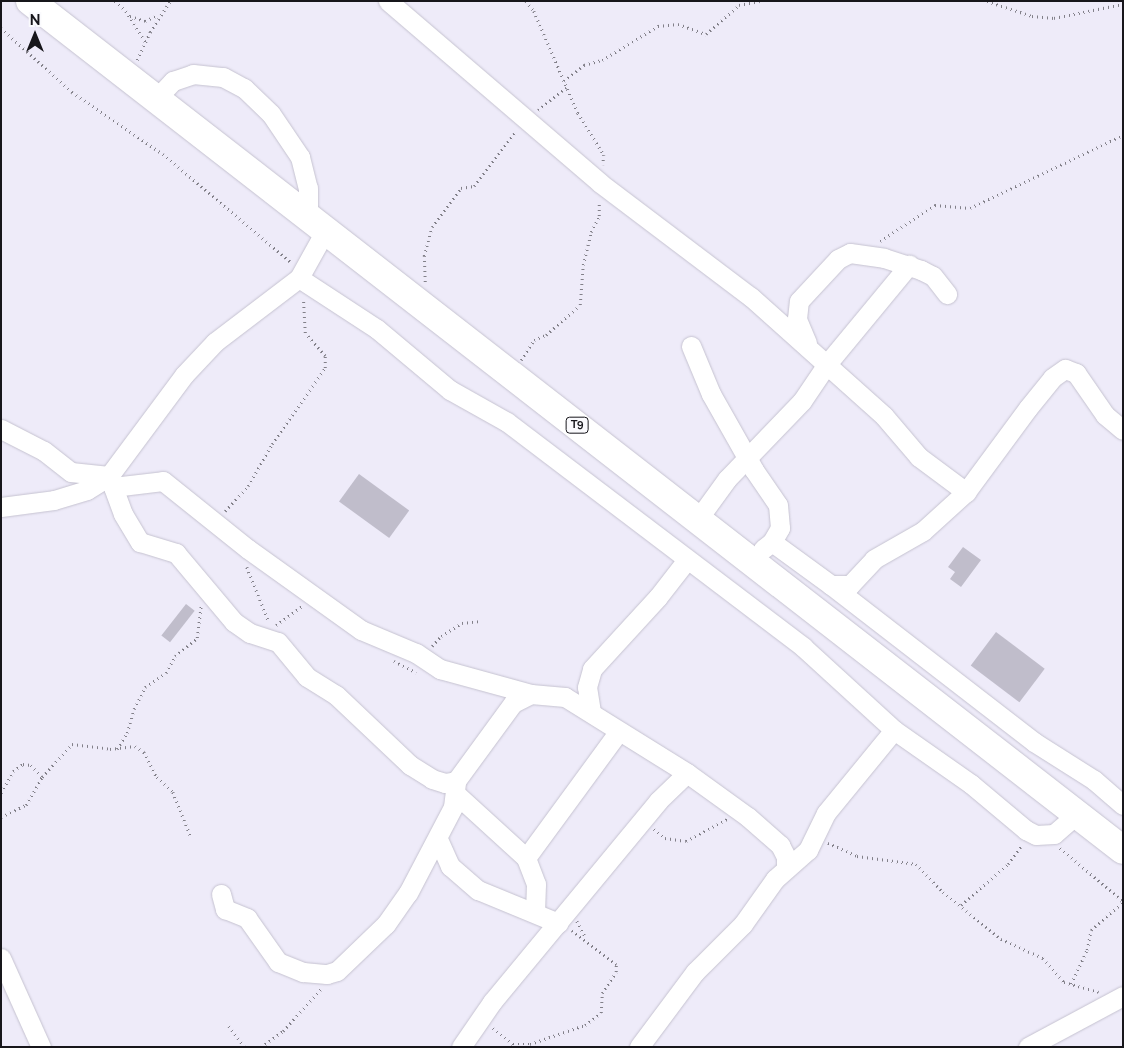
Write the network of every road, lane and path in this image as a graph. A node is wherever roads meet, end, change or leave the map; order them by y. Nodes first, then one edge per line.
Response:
1 (30, 1) edge
2 (114, 1) edge
3 (170, 1) edge
4 (388, 1) edge
5 (526, 1) edge
6 (760, 1) edge
7 (987, 1) edge
8 (1123, 4) edge
9 (160, 14) junction
10 (129, 16) junction
11 (1, 28) edge
12 (145, 42) junction
13 (128, 76) junction
14 (564, 81) junction
15 (566, 87) junction
16 (156, 99) junction
17 (525, 121) junction
18 (1123, 135) edge
19 (600, 183) junction
20 (317, 224) junction
21 (876, 243) dead end
22 (909, 265) junction
23 (302, 280) junction
24 (947, 294) dead end
25 (434, 315) junction
26 (690, 346) dead end
27 (808, 346) junction
28 (823, 371) junction
29 (507, 372) junction
30 (1119, 426) edge
31 (1, 429) edge
32 (748, 458) junction
33 (111, 482) junction
34 (966, 492) junction
35 (1, 507) edge
36 (698, 518) junction
37 (216, 525) junction
38 (772, 542) junction
39 (248, 549) junction
40 (750, 558) junction
41 (686, 561) junction
42 (201, 583) junction
43 (831, 585) junction
44 (317, 598) junction
45 (480, 621) dead end
46 (416, 654) junction
47 (592, 669) junction
48 (531, 694) junction
49 (566, 697) junction
50 (591, 712) junction
51 (894, 730) junction
52 (619, 732) junction
53 (117, 749) junction
54 (687, 773) junction
55 (42, 777) junction
56 (456, 788) junction
57 (1, 793) edge
58 (1123, 805) edge
59 (1077, 814) junction
60 (1, 817) edge
61 (748, 817) junction
62 (644, 818) junction
63 (1026, 830) junction
64 (816, 836) junction
65 (1045, 836) junction
66 (191, 837) dead end
67 (438, 839) junction
68 (1123, 850) edge
69 (526, 858) junction
70 (786, 868) junction
71 (221, 894) dead end
72 (1123, 901) edge
73 (961, 904) junction
74 (536, 912) junction
75 (564, 916) junction
76 (586, 940) junction
77 (1, 958) edge
78 (327, 974) junction
79 (1071, 984) junction
80 (1103, 992) dead end
81 (1123, 996) edge
82 (480, 1018) junction
83 (229, 1026) dead end
84 (41, 1047) edge
85 (245, 1047) edge
86 (261, 1047) edge
87 (461, 1047) edge
88 (639, 1047) edge
89 (1028, 1047) edge

1 - 13 highway, T9
2 - 10 path
3 - 9 path
4 - 17 street
5 - 14 path
6 - 14 path
7 - 8 path
9 - 10 path
9 - 12 path
10 - 12 path
11 - 23 path
12 - 13 path
13 - 16 highway, T9
14 - 15 path
15 - 17 path
15 - 19 path
16 - 20 highway, T9
16 - 20 street
17 - 19 street
17 - 25 path
18 - 21 path
19 - 27 street
19 - 29 path
20 - 23 street
20 - 25 highway, T9
22 - 24 street
22 - 27 street
22 - 28 street
23 - 33 street
23 - 37 path
23 - 41 street
25 - 29 highway, T9
26 - 32 street
27 - 28 street
28 - 32 street
28 - 34 street
29 - 36 highway, T9
30 - 34 street
31 - 33 street
32 - 36 street
32 - 38 street
33 - 35 street
33 - 37 street
33 - 42 street
34 - 43 street
36 - 40 highway, T9
37 - 39 street
38 - 40 street
38 - 43 street
39 - 44 street
39 - 44 path
40 - 59 highway, T9
41 - 47 street
41 - 51 street
42 - 53 path
42 - 56 street
43 - 58 street
44 - 46 street
45 - 46 path
46 - 48 street
47 - 49 street
47 - 50 street
48 - 49 street
48 - 56 street
49 - 50 street
50 - 52 street
51 - 63 street
51 - 64 street
52 - 54 street
52 - 69 street
53 - 55 path
53 - 66 path
54 - 61 street
54 - 62 street
55 - 57 path
55 - 60 path
56 - 67 street
56 - 69 street
59 - 65 street
59 - 68 highway, T9
61 - 62 path
61 - 70 street
62 - 75 street
63 - 65 street
63 - 73 path
64 - 70 street
64 - 73 path
65 - 72 path
67 - 74 street
67 - 78 street
69 - 74 street
70 - 88 street
71 - 78 street
72 - 79 path
73 - 79 path
74 - 75 street
75 - 76 path
75 - 76 path
75 - 82 street
76 - 82 path
77 - 84 street
78 - 86 path
79 - 80 path
81 - 89 street
82 - 87 street
83 - 85 path

